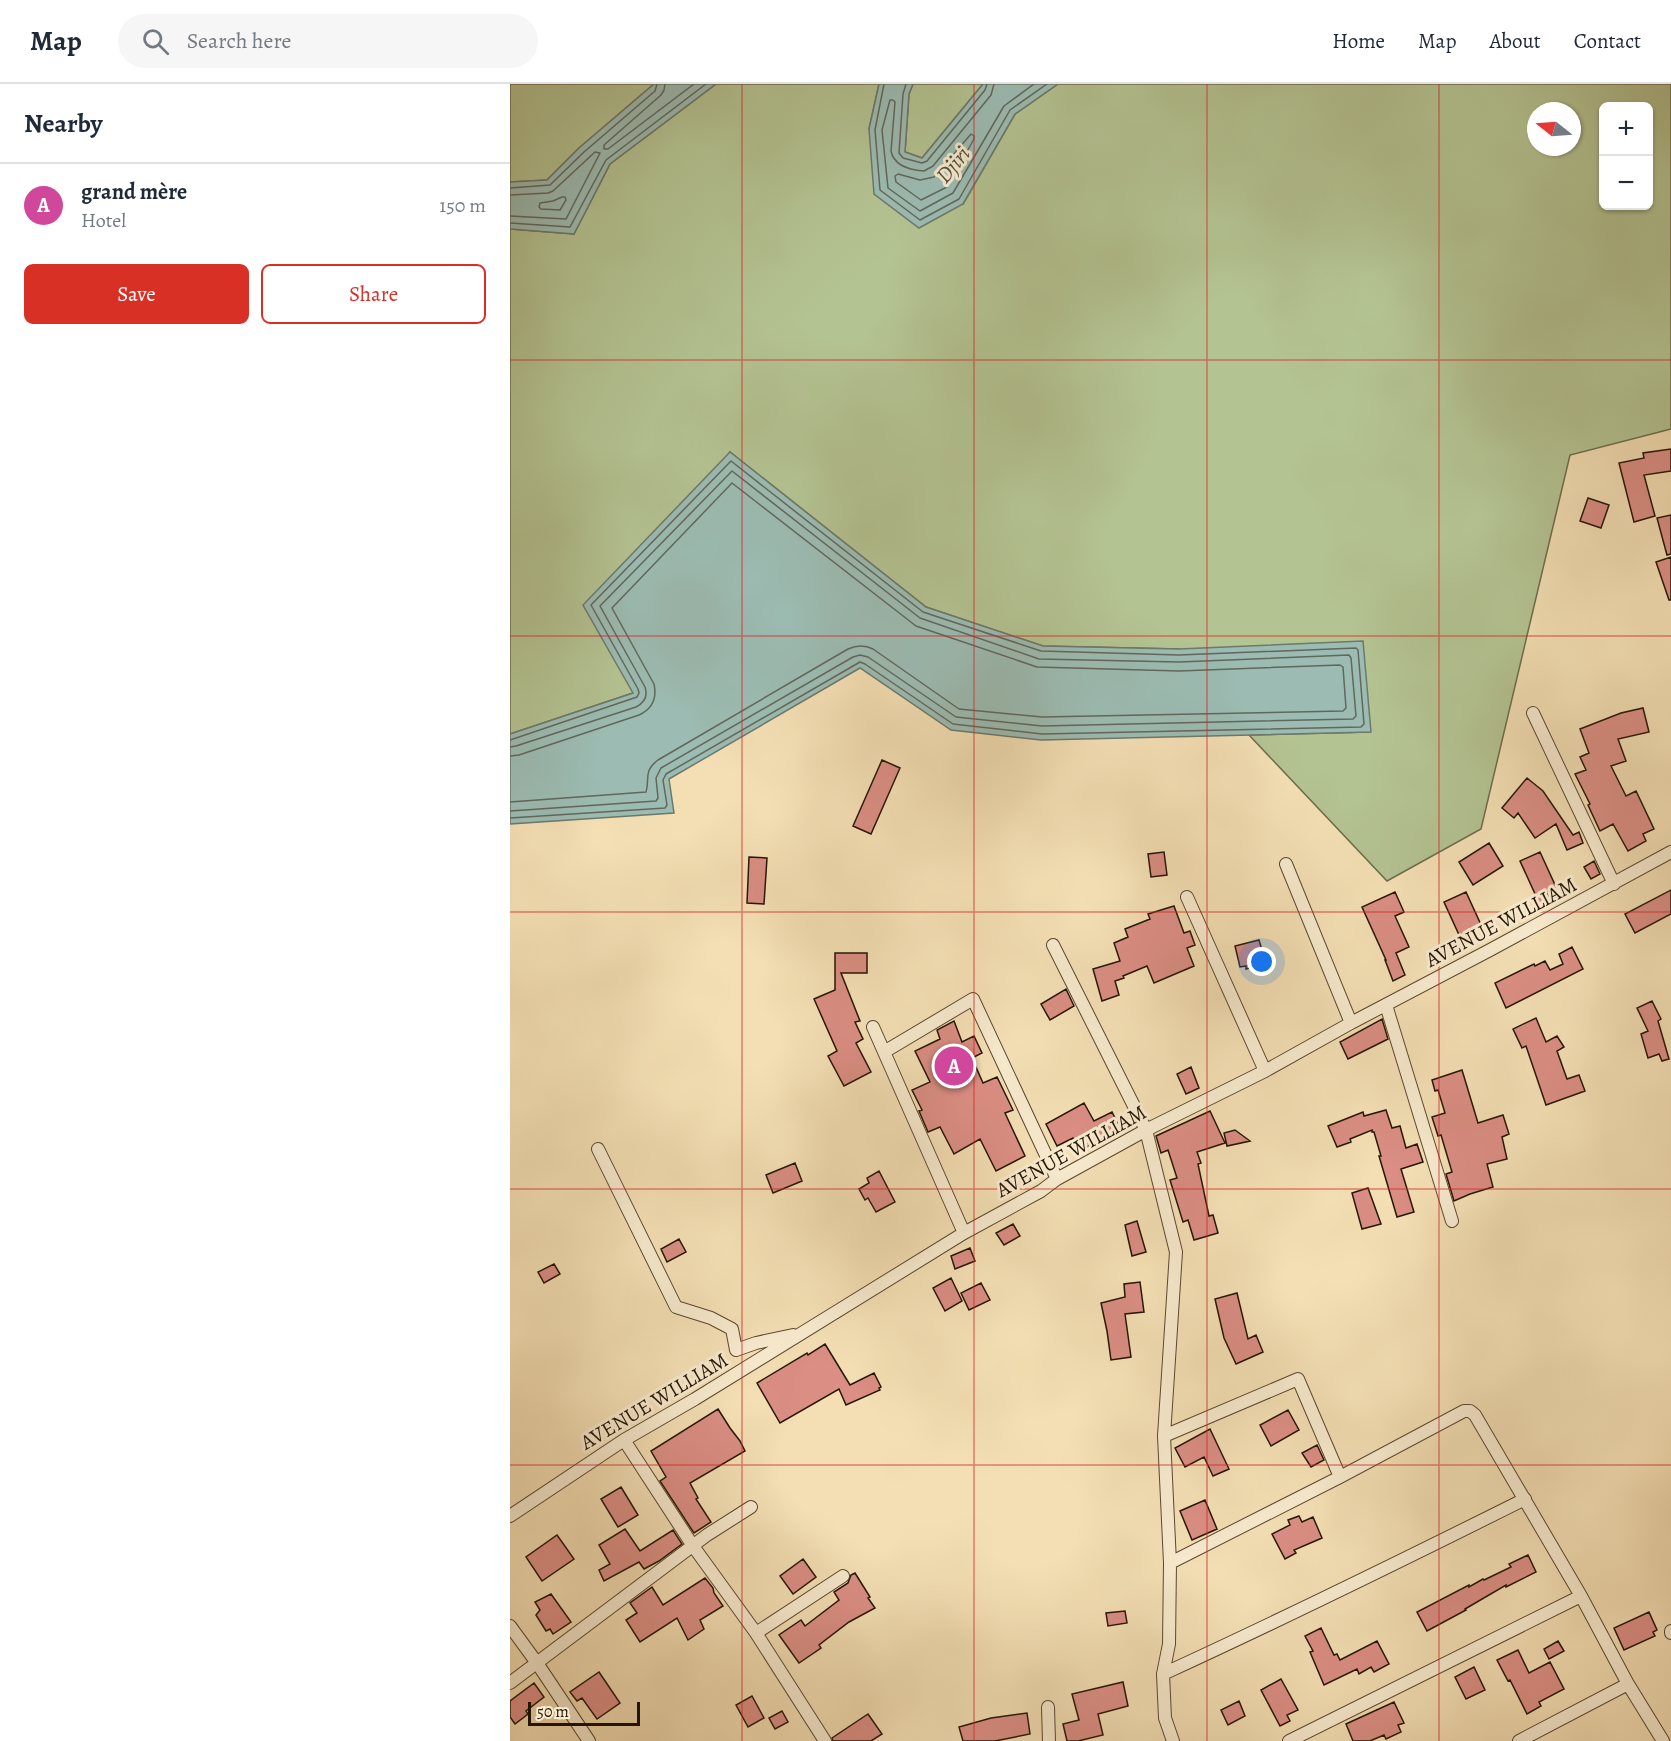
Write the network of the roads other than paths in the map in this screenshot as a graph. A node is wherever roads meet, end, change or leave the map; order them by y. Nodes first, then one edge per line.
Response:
1 (1533, 713) dead end
2 (1671, 852) edge
3 (1286, 864) dead end
4 (1614, 884) junction
5 (1187, 897) dead end
6 (1053, 945) dead end
7 (1386, 1005) junction
8 (1351, 1023) junction
9 (873, 1026) dead end
10 (884, 1052) junction
11 (1265, 1071) junction
12 (1146, 1130) junction
13 (598, 1149) dead end
14 (1057, 1179) junction
15 (1452, 1221) dead end
16 (964, 1233) junction
17 (805, 1332) junction
18 (1164, 1436) junction
19 (624, 1440) junction
20 (1340, 1477) junction
21 (1525, 1499) junction
22 (751, 1507) dead end
23 (510, 1516) edge
24 (693, 1546) junction
25 (1170, 1563) junction
26 (843, 1576) dead end
27 (1581, 1596) junction
28 (510, 1626) edge
29 (756, 1633) junction
30 (537, 1663) junction
31 (1163, 1674) junction
32 (510, 1683) edge
33 (1628, 1684) junction
34 (1048, 1707) dead end
35 (590, 1741) edge
36 (825, 1741) edge
37 (1049, 1741) edge
38 (1173, 1741) edge
39 (1289, 1741) edge
40 (1519, 1741) edge
41 (1663, 1741) edge

1 - 4 street
2 - 4 street, AVENUE WILLIAM
3 - 8 street
4 - 7 street, AVENUE WILLIAM
5 - 11 street
6 - 12 street
7 - 8 street, AVENUE WILLIAM
7 - 15 street
8 - 11 street, AVENUE WILLIAM
9 - 10 street
10 - 14 street
10 - 16 street
11 - 12 street, AVENUE WILLIAM
12 - 14 street, AVENUE WILLIAM
12 - 18 street
13 - 17 street
14 - 16 street, AVENUE WILLIAM
16 - 17 street, AVENUE WILLIAM
17 - 19 street, AVENUE WILLIAM
18 - 20 street
18 - 25 street
19 - 23 street, AVENUE WILLIAM
19 - 24 street
20 - 21 street
20 - 25 street
21 - 27 street
21 - 31 street
22 - 24 street
24 - 29 street
24 - 30 street
25 - 31 street
26 - 29 street
27 - 33 street
27 - 39 street
28 - 30 street
29 - 36 street
30 - 32 street
30 - 35 street
31 - 38 street
33 - 40 street
33 - 41 street
34 - 37 street

